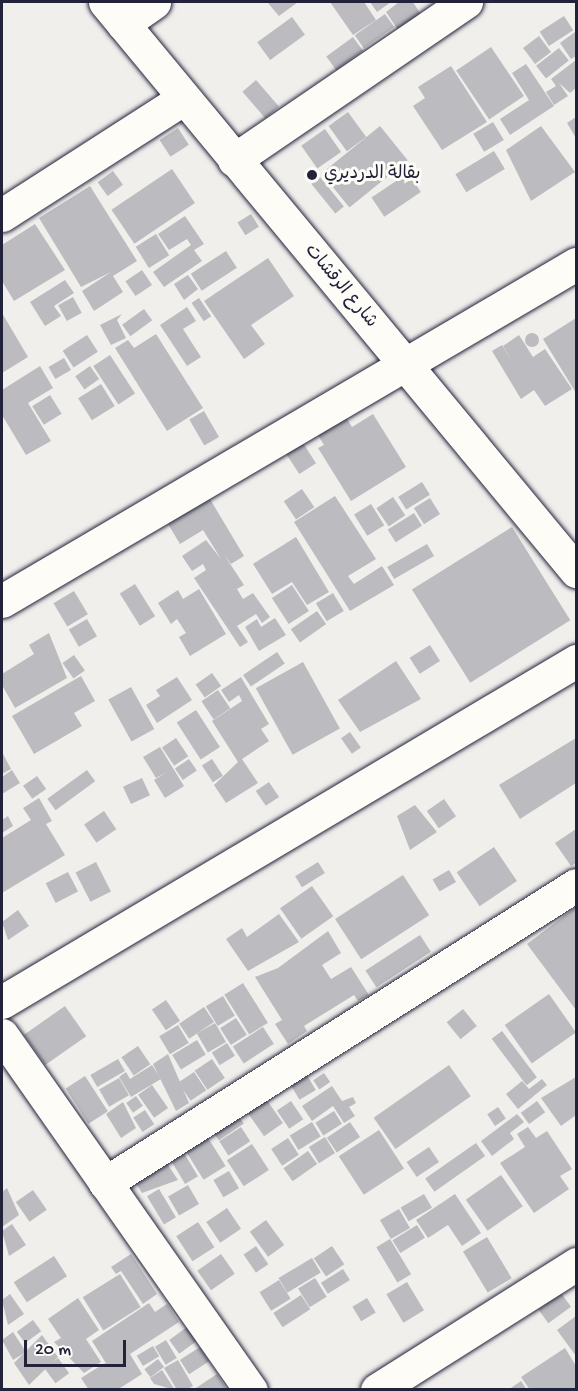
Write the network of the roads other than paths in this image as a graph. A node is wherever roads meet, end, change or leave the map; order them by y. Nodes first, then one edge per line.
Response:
1 (154, 2) edge
2 (466, 2) edge
3 (114, 13) edge
4 (183, 99) junction
5 (234, 160) junction
6 (2, 215) edge
7 (576, 264) edge
8 (403, 363) junction
9 (576, 571) edge
10 (2, 601) edge
11 (576, 661) edge
12 (576, 885) edge
13 (2, 1002) edge
14 (2, 1035) edge
15 (105, 1183) junction
16 (576, 1264) edge
17 (251, 1389) edge
18 (377, 1389) edge

1 - 3 street
2 - 5 street
3 - 4 street, شارع الرقشات
4 - 5 street, شارع الرقشات
4 - 6 street
5 - 8 street, شارع الرقشات
7 - 8 street
8 - 9 street, شارع الرقشات
8 - 10 street
11 - 13 street
12 - 15 street
14 - 15 street
15 - 17 street
16 - 18 street

